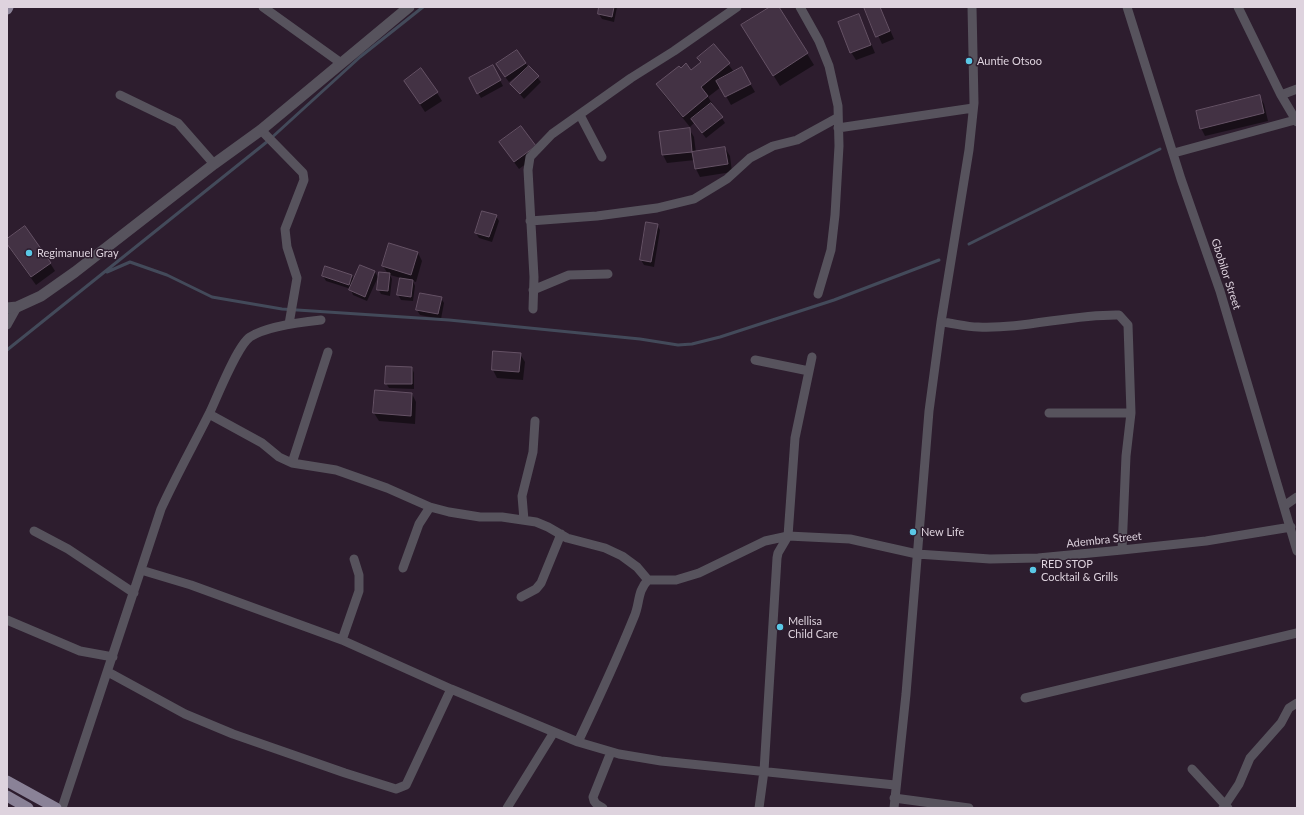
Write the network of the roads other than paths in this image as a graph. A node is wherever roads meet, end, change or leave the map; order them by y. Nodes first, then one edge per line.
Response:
1 (263, 7) edge
2 (409, 7) edge
3 (737, 7) edge
4 (800, 7) edge
5 (972, 7) edge
6 (1127, 7) edge
7 (1238, 7) edge
8 (341, 63) junction
9 (1297, 90) edge
10 (120, 95) dead end
11 (1281, 95) junction
12 (973, 108) junction
13 (580, 114) junction
14 (837, 118) junction
15 (1296, 121) edge
16 (838, 128) junction
17 (267, 135) junction
18 (1174, 153) junction
19 (602, 158) dead end
20 (214, 164) junction
21 (530, 221) junction
22 (608, 274) dead end
23 (533, 290) junction
24 (818, 294) dead end
25 (12, 307) edge
26 (533, 309) dead end
27 (290, 320) junction
28 (321, 320) dead end
29 (941, 322) junction
30 (7, 326) edge
31 (328, 352) dead end
32 (812, 357) dead end
33 (756, 360) dead end
34 (809, 371) junction
35 (1049, 413) dead end
36 (1131, 413) junction
37 (209, 414) junction
38 (535, 421) dead end
39 (292, 463) junction
40 (1297, 497) edge
41 (1284, 506) junction
42 (430, 507) junction
43 (524, 520) junction
44 (1291, 527) junction
45 (34, 531) dead end
46 (561, 534) junction
47 (788, 536) junction
48 (1122, 550) junction
49 (1297, 551) edge
50 (917, 554) junction
51 (354, 559) dead end
52 (403, 568) dead end
53 (141, 570) junction
54 (648, 580) junction
55 (134, 593) junction
56 (521, 597) dead end
57 (7, 620) edge
58 (1297, 633) edge
59 (342, 640) junction
60 (113, 657) junction
61 (108, 672) junction
62 (451, 689) junction
63 (1025, 698) dead end
64 (1297, 703) edge
65 (554, 732) junction
66 (578, 742) junction
67 (612, 752) junction
68 (1192, 769) dead end
69 (764, 771) junction
70 (7, 781) edge
71 (895, 785) junction
72 (7, 796) edge
73 (894, 798) junction
74 (1225, 807) edge
75 (28, 808) edge
76 (56, 808) edge
77 (62, 808) edge
78 (507, 808) edge
79 (604, 808) edge
80 (759, 808) edge
81 (894, 808) edge
82 (970, 808) edge

1 - 8 street
2 - 8 street
3 - 13 street
4 - 14 street
5 - 12 street
6 - 18 street, Gbobilor Street
7 - 11 street
8 - 17 street
9 - 11 street
10 - 20 street
11 - 15 street
12 - 16 street
12 - 29 street
13 - 19 street
13 - 21 street
14 - 16 street
14 - 21 street
15 - 18 street
16 - 24 street
17 - 20 street
17 - 27 street
18 - 41 street, Gbobilor Street
20 - 25 street
21 - 23 street
22 - 23 street
23 - 26 street
25 - 30 street
27 - 28 street
27 - 37 street
29 - 36 street
29 - 50 street
31 - 39 street
32 - 34 street
33 - 34 street
34 - 47 street
35 - 36 street
36 - 48 street
37 - 39 street
37 - 53 street
38 - 43 street
39 - 42 street
40 - 41 street
41 - 44 street, Gbobilor Street
42 - 43 street
42 - 52 street
43 - 46 street
44 - 48 street, Adembra Street
44 - 49 street, Gbobilor Street
45 - 55 street
46 - 54 street
46 - 56 street
47 - 50 street, Adembra Street
47 - 54 street, Adembra Street
47 - 69 street
48 - 50 street, Adembra Street
50 - 71 street
51 - 59 street
53 - 55 street
53 - 59 street
54 - 66 street
55 - 60 street
57 - 60 street
58 - 63 street
59 - 62 street
60 - 61 street
61 - 62 street
61 - 77 street
62 - 65 street
64 - 74 street
65 - 66 street
65 - 78 street
66 - 67 street
67 - 69 street
67 - 79 street
68 - 74 street
69 - 71 street
69 - 80 street
70 - 76 main road
71 - 73 street
72 - 75 main road
73 - 81 street
73 - 82 street

